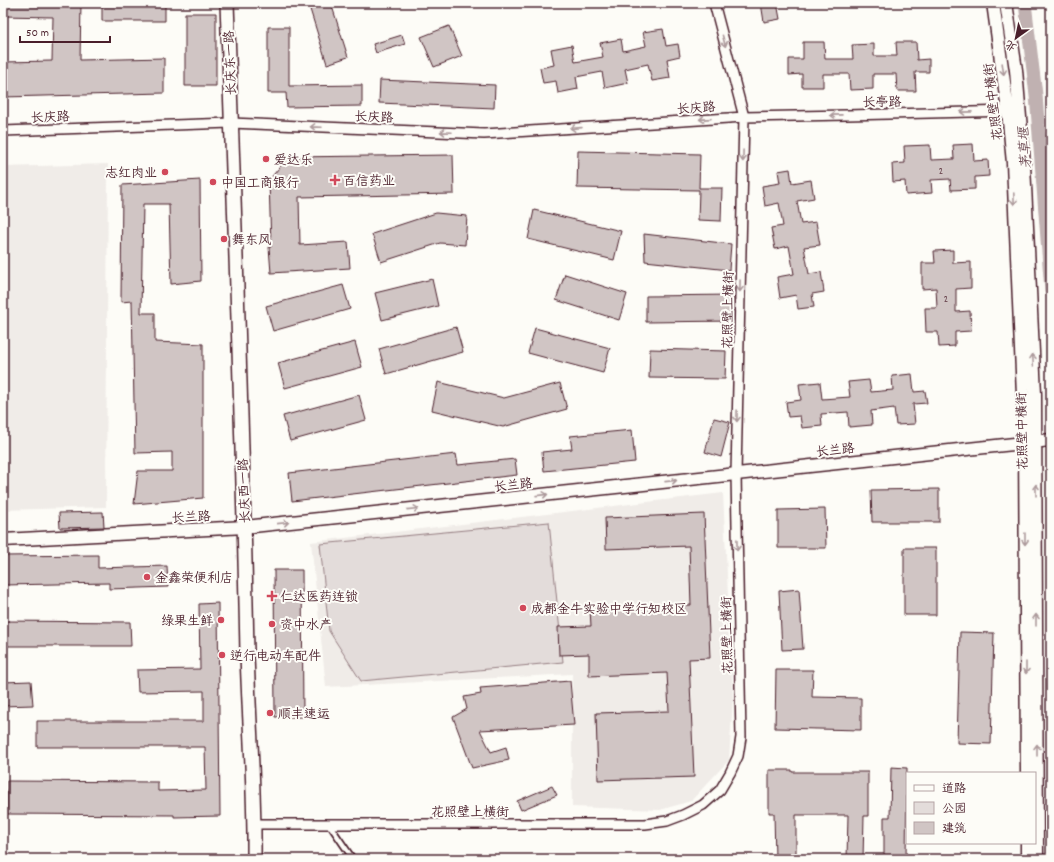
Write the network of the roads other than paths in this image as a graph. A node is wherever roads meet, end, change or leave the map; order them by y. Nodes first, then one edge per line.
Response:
1 (227, 3) edge
2 (714, 3) edge
3 (993, 3) edge
4 (1006, 3) edge
5 (1014, 111) junction
6 (744, 117) junction
7 (231, 123) junction
8 (3, 131) edge
9 (1051, 440) edge
10 (1030, 442) junction
11 (736, 474) junction
12 (245, 527) junction
13 (3, 540) edge
14 (1027, 772) edge
15 (254, 824) junction
16 (329, 824) junction
17 (1027, 844) edge
18 (254, 859) edge
19 (353, 859) edge
20 (1027, 859) edge
21 (1038, 859) edge

1 - 7 main road, 长庆东一路
2 -> 6 street, 花照壁上横街
3 -> 5 street, 花照壁中横街
4 - 5 street, 花照壁中横街
5 -> 6 street, 长亭路
5 - 10 street, 花照壁中横街
6 -> 7 street, 长庆路
6 -> 11 street, 花照壁上横街
7 - 8 street, 长庆路
7 - 12 main road, 长庆西一路
9 - 10 street, 长兰路
10 - 11 street, 长兰路
10 -> 14 street, 花照壁中横街
21 -> 10 street, 花照壁中横街
12 -> 11 street, 长兰路
11 -> 16 street, 花照壁上横街
12 - 13 street, 长兰路
12 - 15 main road, 长庆西一路
15 - 16 street, 花照壁上横街
15 - 18 main road, 长庆西一路
16 - 19 lane
17 - 20 street

